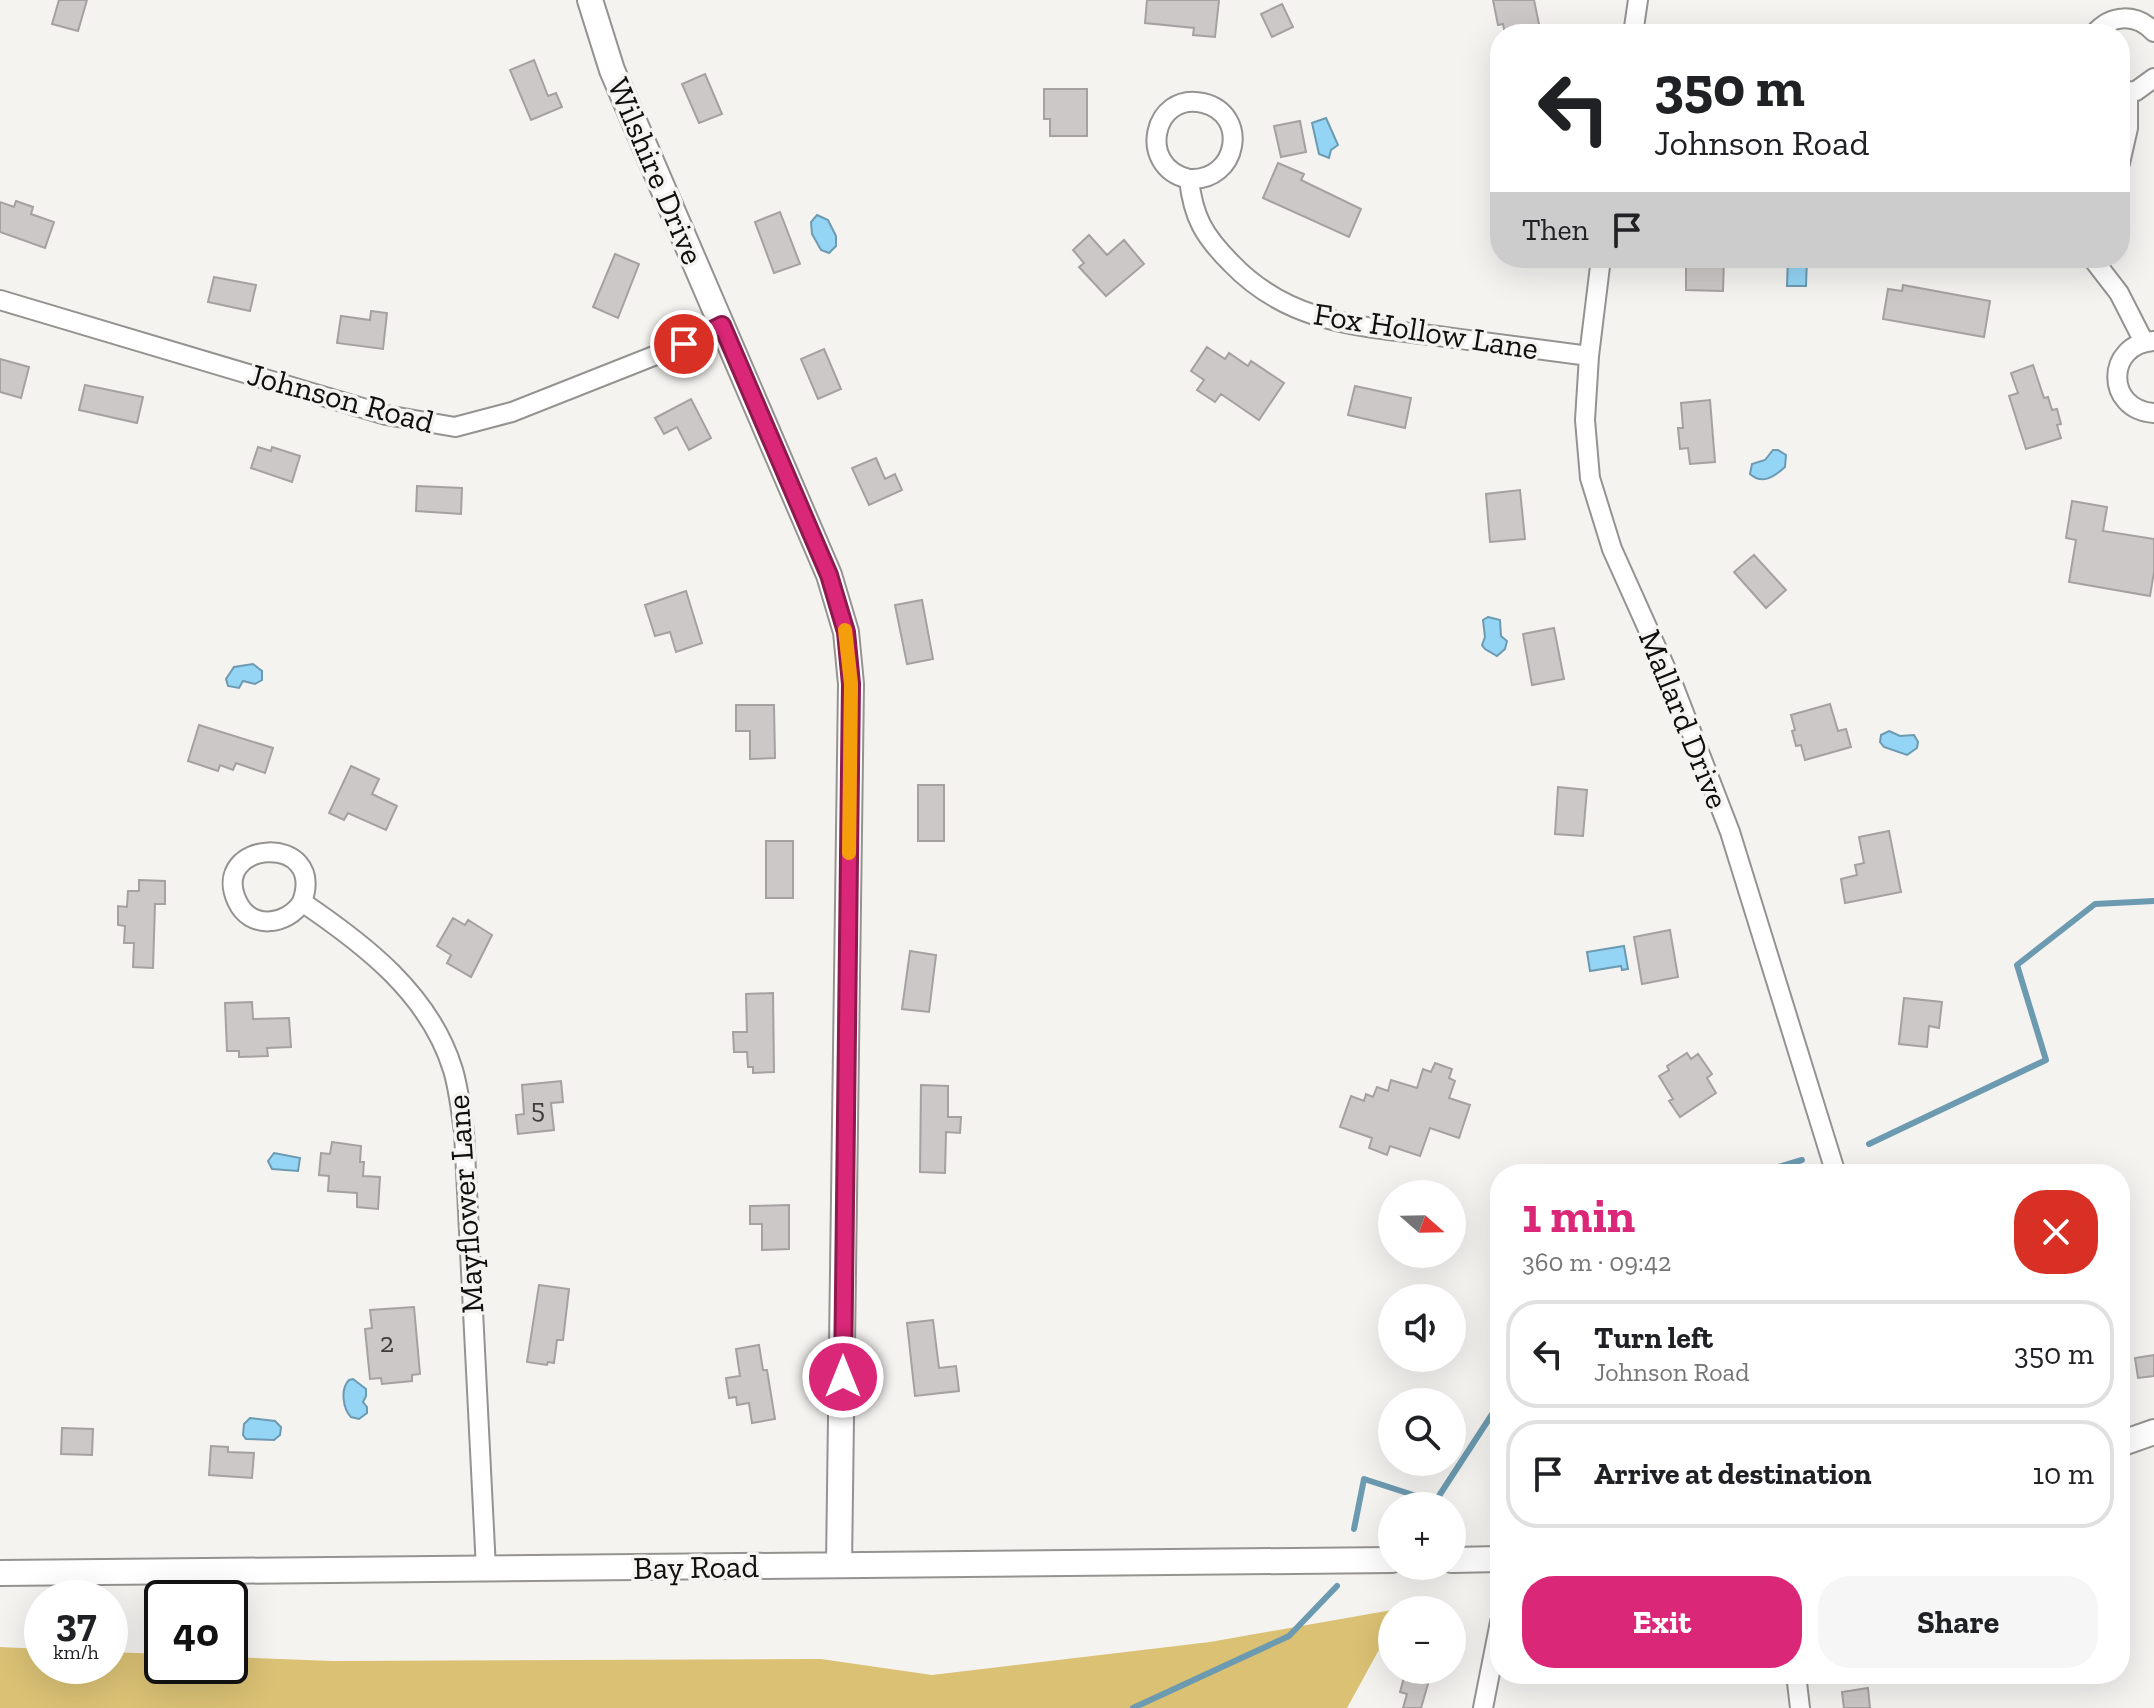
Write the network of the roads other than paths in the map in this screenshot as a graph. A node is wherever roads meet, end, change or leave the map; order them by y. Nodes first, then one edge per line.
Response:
1 (590, 0) edge
2 (1638, 0) edge
3 (1634, 24) edge
4 (2105, 24) edge
5 (2154, 32) edge
6 (2154, 78) edge
7 (2130, 91) edge
8 (1189, 179) junction
9 (1600, 268) edge
10 (2100, 268) edge
11 (0, 300) edge
12 (722, 325) junction
13 (2149, 341) edge
14 (1589, 356) junction
15 (2154, 413) edge
16 (302, 902) dead end
17 (1833, 1164) edge
18 (2154, 1432) edge
19 (2130, 1440) edge
20 (1490, 1559) edge
21 (1378, 1560) edge
22 (1466, 1560) edge
23 (839, 1565) junction
24 (486, 1569) junction
25 (0, 1573) edge
26 (1490, 1673) edge
27 (1797, 1684) edge
28 (1483, 1708) edge
29 (1800, 1708) edge

1 - 12 street, Wilshire Drive
2 - 3 street
4 - 5 street
6 - 7 street
8 - 8 street
8 - 14 street, Fox Hollow Lane
9 - 14 street, Mallard Drive
10 - 13 street
11 - 12 street, Johnson Road
12 - 23 street, Wilshire Drive
13 - 15 street
14 - 17 street, Mallard Drive
16 - 24 street, Mayflower Lane
18 - 19 street
20 - 22 street
21 - 23 street, Bay Road
23 - 24 street, Bay Road
24 - 25 street, Bay Road
26 - 28 street
27 - 29 street

